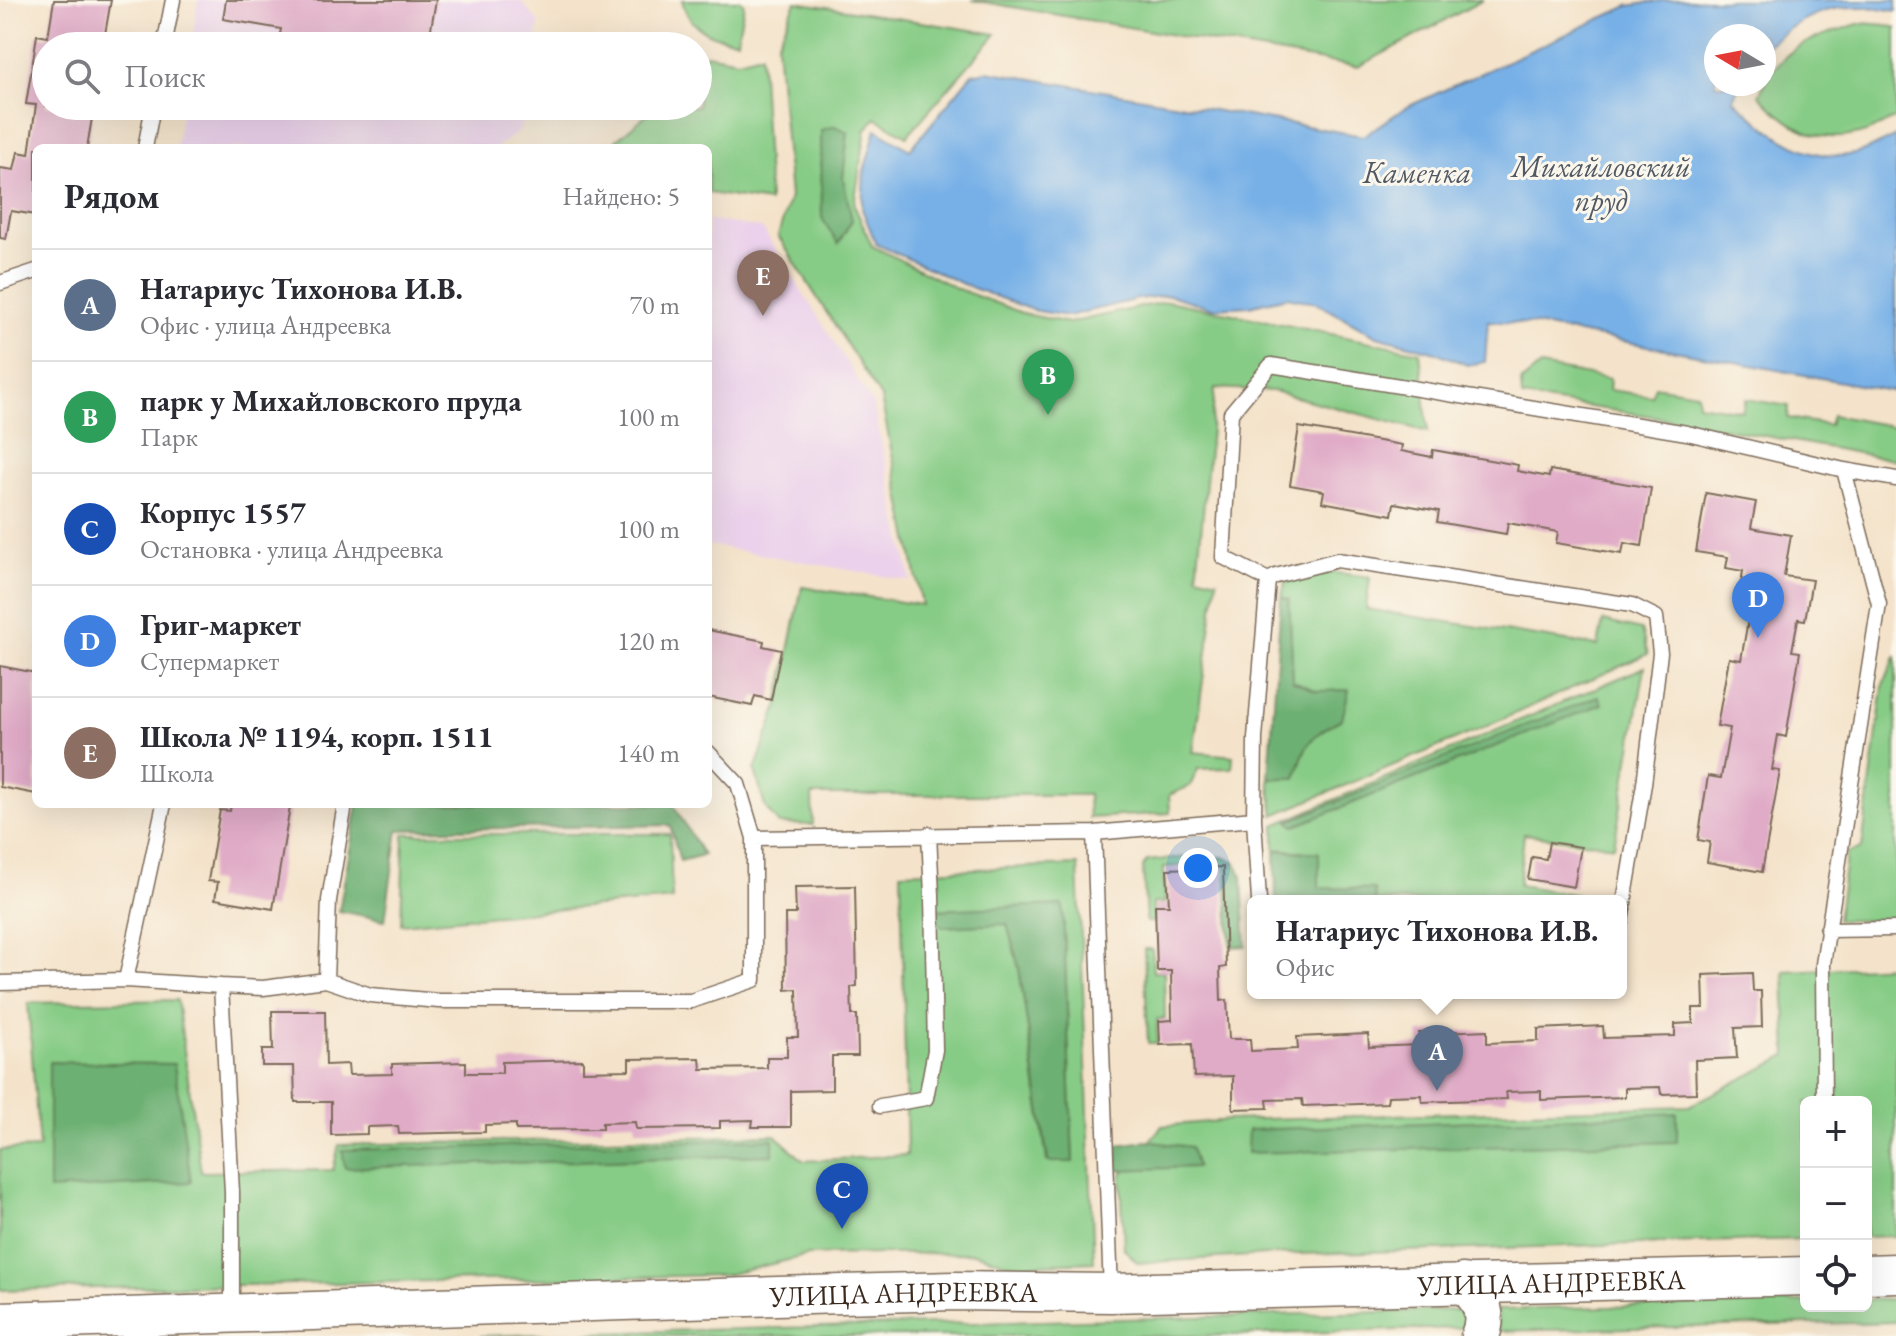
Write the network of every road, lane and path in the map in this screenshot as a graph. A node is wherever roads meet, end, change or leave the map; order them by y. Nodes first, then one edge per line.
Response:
1 (173, 0) edge
2 (167, 32) edge
3 (150, 120) edge
4 (146, 144) edge
5 (32, 272) edge
6 (0, 283) edge
7 (1844, 470) junction
8 (1896, 479) edge
9 (1268, 580) junction
10 (712, 756) edge
11 (163, 808) edge
12 (344, 808) edge
13 (1254, 819) junction
14 (1094, 833) junction
15 (929, 834) junction
16 (754, 838) junction
17 (1259, 895) edge
18 (1625, 895) edge
19 (1896, 929) edge
20 (1827, 930) junction
21 (126, 980) junction
22 (326, 980) junction
23 (0, 983) edge
24 (221, 986) junction
25 (1824, 1096) edge
26 (880, 1106) dead end
27 (1896, 1273) edge
28 (1872, 1274) edge
29 (1800, 1276) edge
30 (1463, 1283) junction
31 (1111, 1293) junction
32 (232, 1314) junction
33 (0, 1321) edge
34 (99, 1327) edge
35 (1480, 1336) edge

1 - 2 lane
3 - 4 lane
5 - 6 lane
7 - 8 lane
7 - 9 lane
7 - 20 lane
9 - 13 lane
9 - 18 lane
10 - 16 lane
11 - 21 lane
12 - 22 lane
13 - 14 lane
13 - 17 lane
14 - 15 lane
14 - 31 lane
15 - 16 lane
15 - 26 lane
16 - 22 lane
19 - 20 lane
20 - 25 lane
21 - 23 lane
21 - 24 lane
22 - 24 lane
24 - 32 lane
27 - 28 main road
29 - 30 main road, УЛИЦА АНДРЕЕВКА
30 - 31 main road, УЛИЦА АНДРЕЕВКА
30 - 35 main road
31 - 32 main road, УЛИЦА АНДРЕЕВКА
32 - 34 main road, УЛИЦА АНДРЕЕВКА
33 - 34 main road, УЛИЦА АНДРЕЕВКА

